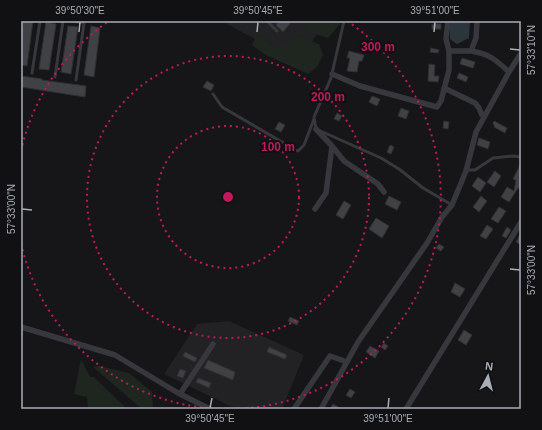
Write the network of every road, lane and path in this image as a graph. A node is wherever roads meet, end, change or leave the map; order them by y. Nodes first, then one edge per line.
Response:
1 (40, 21) edge
2 (63, 21) edge
3 (72, 21) edge
4 (267, 21) edge
5 (344, 21) edge
6 (448, 21) edge
7 (477, 21) edge
8 (277, 31) dead end
9 (449, 51) junction
10 (470, 51) junction
11 (521, 53) edge
12 (509, 72) junction
13 (32, 73) dead end
14 (332, 74) junction
15 (55, 77) dead end
16 (76, 80) dead end
17 (444, 88) junction
18 (213, 94) dead end
19 (314, 117) junction
20 (484, 117) junction
21 (316, 129) junction
22 (332, 146) junction
23 (521, 157) edge
24 (466, 171) junction
25 (384, 192) dead end
26 (452, 205) junction
27 (315, 209) dead end
28 (521, 222) edge
29 (21, 327) edge
30 (213, 344) dead end
31 (347, 362) junction
32 (180, 394) junction
33 (210, 409) edge
34 (294, 409) edge
35 (321, 409) edge
36 (406, 409) edge

1 - 13 lane
2 - 15 lane
3 - 16 lane
4 - 8 lane
5 - 14 lane
6 - 9 street
7 - 10 street
9 - 10 street
9 - 17 street
10 - 12 street
11 - 12 street
12 - 20 street
14 - 17 street
14 - 19 lane
17 - 20 street
18 - 19 lane
19 - 21 lane
20 - 24 street
21 - 22 street
21 - 26 lane
22 - 25 street
22 - 27 street
23 - 24 lane
24 - 26 street
26 - 31 street
28 - 36 street
29 - 32 street
30 - 32 street
31 - 34 street
31 - 35 street
32 - 33 street

